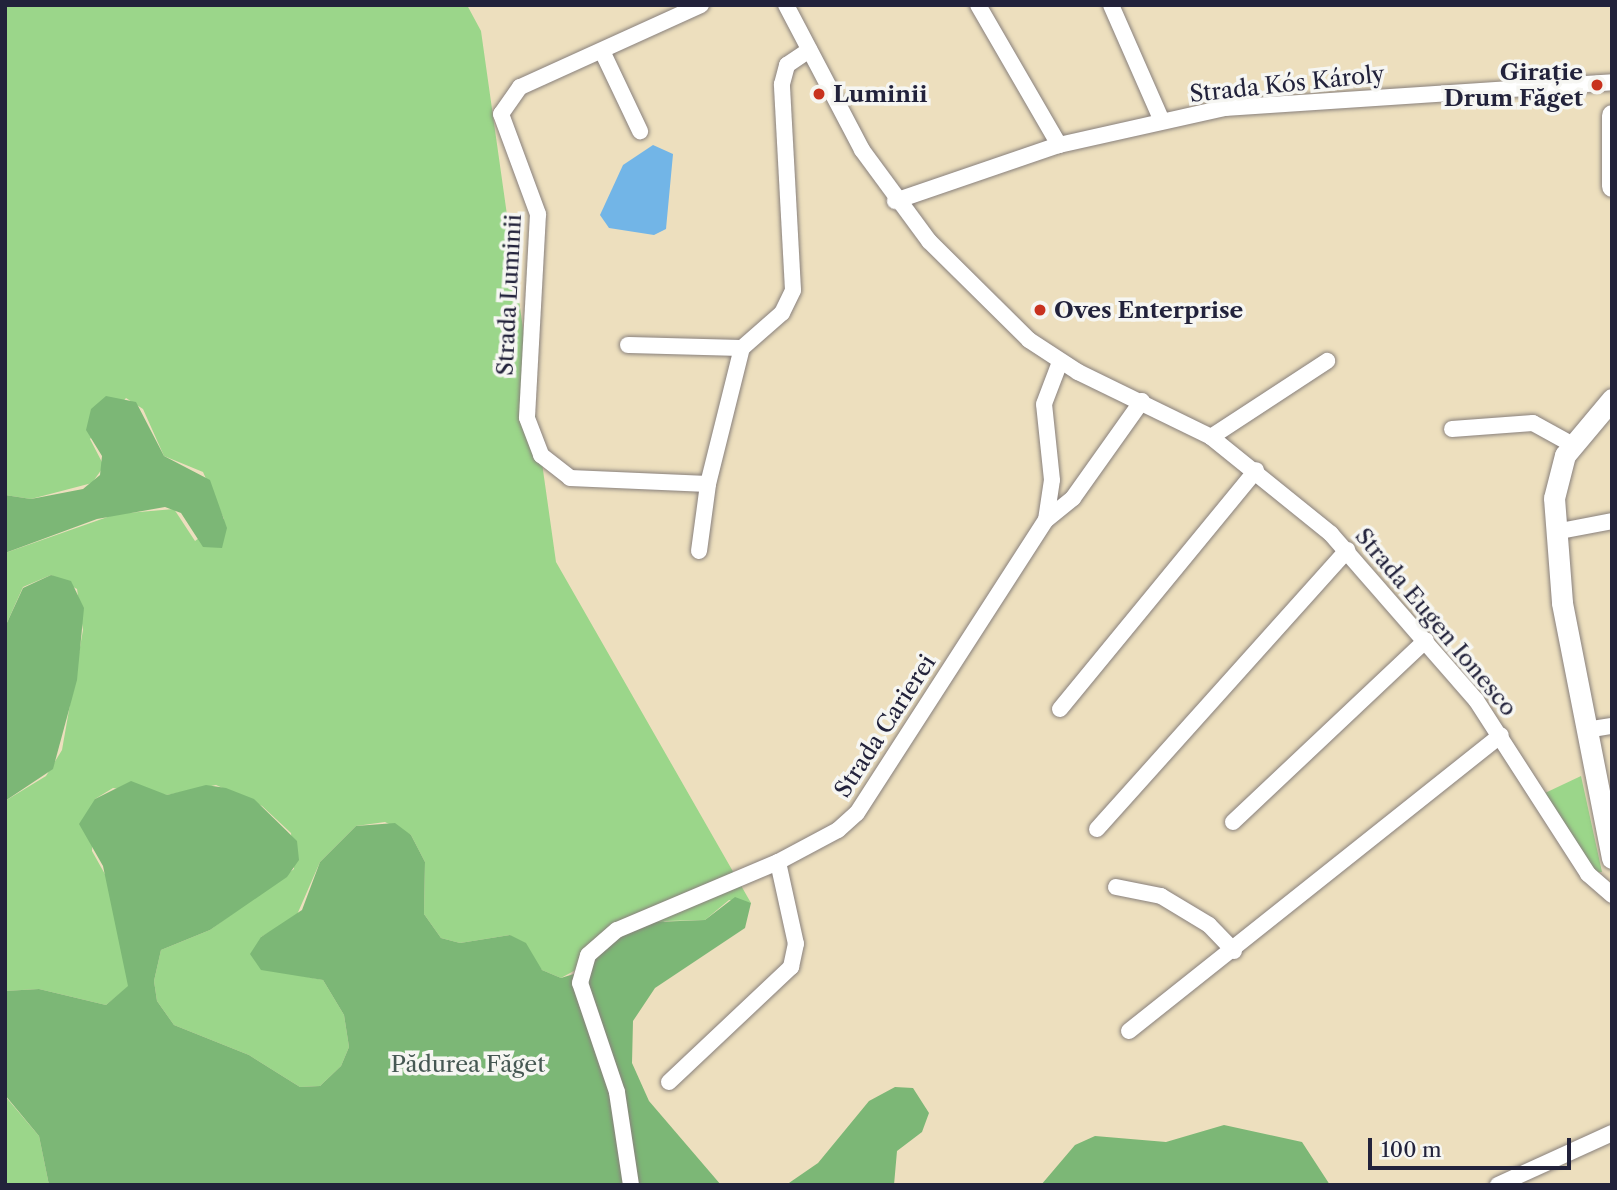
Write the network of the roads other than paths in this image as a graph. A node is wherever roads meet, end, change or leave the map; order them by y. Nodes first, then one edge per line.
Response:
1 (701, 5) edge
2 (786, 5) edge
3 (978, 5) edge
4 (1111, 5) edge
5 (809, 50) junction
6 (602, 51) junction
7 (1612, 82) edge
8 (1612, 115) edge
9 (1162, 121) junction
10 (640, 131) dead end
11 (1059, 145) junction
12 (1612, 186) edge
13 (895, 201) junction
14 (628, 345) dead end
15 (742, 348) junction
16 (1060, 362) junction
17 (1327, 362) dead end
18 (1612, 399) edge
19 (1142, 401) junction
20 (1452, 429) dead end
21 (1211, 438) junction
22 (1571, 444) junction
23 (1256, 470) junction
24 (708, 484) junction
25 (1046, 520) junction
26 (1612, 521) edge
27 (1555, 532) junction
28 (1347, 550) junction
29 (699, 551) dead end
30 (1424, 643) junction
31 (1060, 709) dead end
32 (1612, 726) edge
33 (1586, 730) junction
34 (1501, 735) junction
35 (1294, 752) dead end
36 (1233, 822) dead end
37 (1097, 829) dead end
38 (1612, 858) edge
39 (778, 862) junction
40 (1116, 887) dead end
41 (1612, 895) edge
42 (1234, 951) junction
43 (1129, 1031) dead end
44 (669, 1082) dead end
45 (1612, 1133) edge
46 (631, 1185) edge
47 (1498, 1185) edge

1 - 6 street, Strada Luminii
2 - 5 street, Strada Eugen Ionesco
3 - 11 street
4 - 9 street
5 - 13 street, Strada Eugen Ionesco
5 - 15 street
6 - 10 street
6 - 24 street, Strada Luminii
7 - 9 street, Strada Kós Károly
8 - 12 main road
9 - 11 street, Strada Kós Károly
11 - 13 street, Strada Kós Károly
13 - 16 street, Strada Eugen Ionesco
14 - 15 street
15 - 24 street
16 - 19 street, Strada Eugen Ionesco
16 - 25 street, Strada Carierei
17 - 21 street
18 - 22 main road
19 - 21 street, Strada Eugen Ionesco
19 - 25 street
20 - 22 street
21 - 23 street, Strada Eugen Ionesco
22 - 27 main road
23 - 28 street, Strada Eugen Ionesco
23 - 31 street
24 - 29 street
25 - 39 street, Strada Carierei
26 - 27 street
27 - 33 main road
28 - 30 street, Strada Eugen Ionesco
28 - 37 street
30 - 34 street, Strada Eugen Ionesco
30 - 35 street
30 - 36 street
32 - 33 street
33 - 38 main road
34 - 41 street, Strada Eugen Ionesco
34 - 42 street
39 - 44 street
39 - 46 street, Strada Carierei
40 - 42 street
42 - 43 street
45 - 47 street

